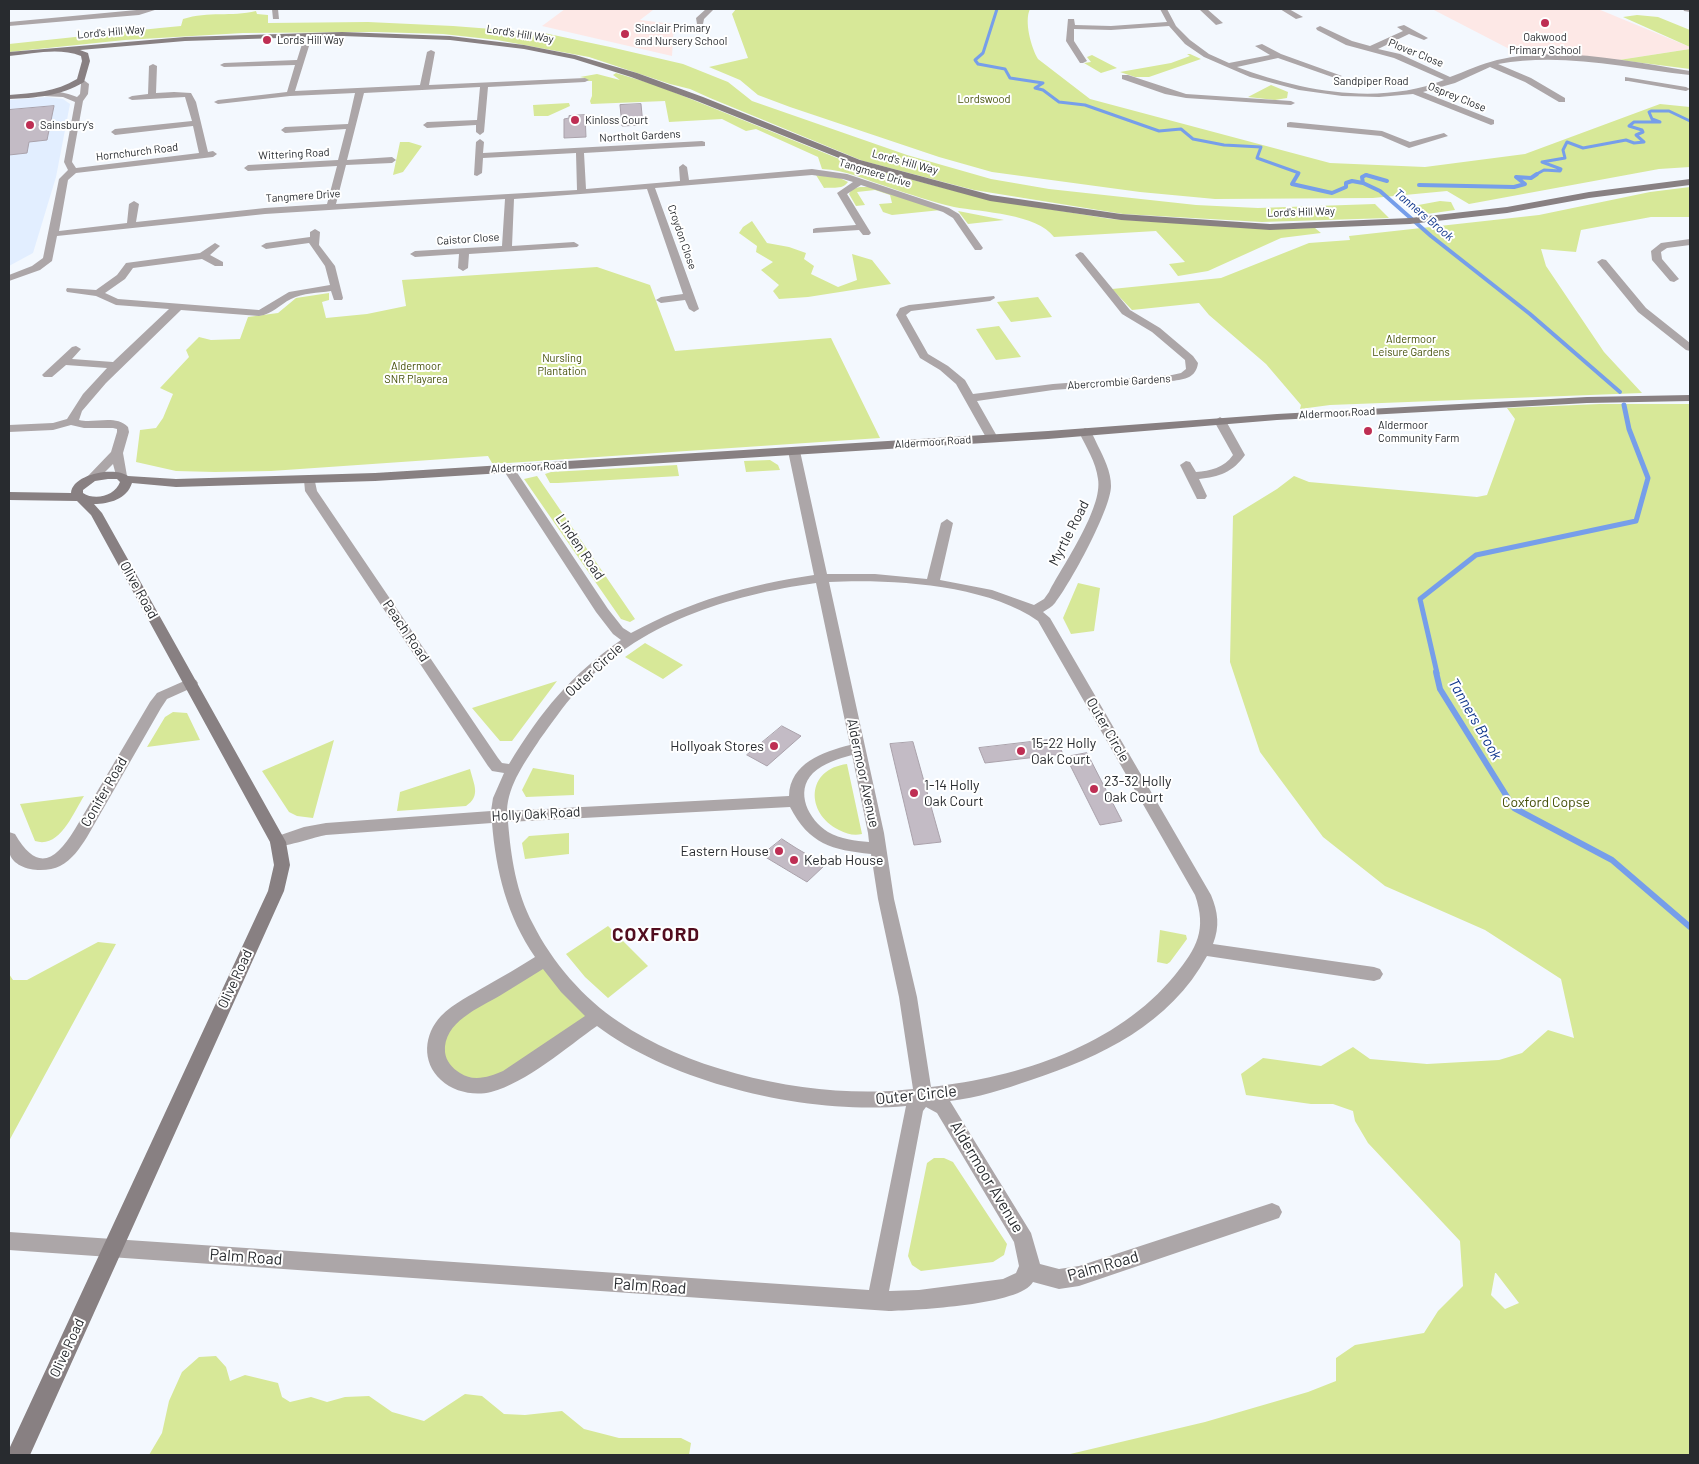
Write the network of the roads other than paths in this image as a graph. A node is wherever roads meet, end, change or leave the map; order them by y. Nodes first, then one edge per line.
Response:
1 (154, 9) edge
2 (710, 9) edge
3 (1164, 9) edge
4 (1203, 9) edge
5 (1284, 9) edge
6 (1687, 9) edge
7 (1690, 10) edge
8 (1273, 11) dead end
9 (139, 13) junction
10 (690, 16) dead end
11 (1226, 17) dead end
12 (1299, 17) dead end
13 (55, 20) junction
14 (9, 24) edge
15 (138, 24) dead end
16 (1170, 24) junction
17 (1398, 25) dead end
18 (1320, 28) dead end
19 (52, 31) dead end
20 (1408, 31) junction
21 (1347, 34) dead end
22 (1336, 36) junction
23 (229, 38) junction
24 (1424, 38) dead end
25 (305, 46) dead end
26 (1259, 46) dead end
27 (1371, 49) junction
28 (54, 50) junction
29 (431, 52) dead end
30 (1090, 53) dead end
31 (9, 54) edge
32 (1077, 54) junction
33 (1277, 56) junction
34 (86, 60) junction
35 (1083, 61) dead end
36 (300, 62) junction
37 (1490, 64) junction
38 (154, 66) dead end
39 (224, 66) dead end
40 (1228, 66) junction
41 (1320, 69) junction
42 (1664, 69) junction
43 (1310, 72) dead end
44 (1690, 73) edge
45 (1338, 76) dead end
46 (1125, 77) dead end
47 (1150, 79) dead end
48 (81, 80) junction
49 (585, 80) dead end
50 (1628, 80) dead end
51 (1452, 81) junction
52 (1141, 82) junction
53 (1660, 85) junction
54 (484, 86) junction
55 (424, 88) junction
56 (1298, 88) junction
57 (1686, 89) dead end
58 (360, 91) junction
59 (1415, 92) junction
60 (44, 94) junction
61 (290, 94) junction
62 (152, 96) junction
63 (9, 97) edge
64 (1195, 97) junction
65 (132, 98) dead end
66 (1562, 100) dead end
67 (79, 101) junction
68 (218, 102) dead end
69 (1191, 108) dead end
70 (1290, 118) junction
71 (1502, 118) dead end
72 (289, 119) dead end
73 (1491, 122) junction
74 (197, 123) junction
75 (428, 125) dead end
76 (350, 126) junction
77 (1481, 126) dead end
78 (114, 132) dead end
79 (1444, 136) dead end
80 (480, 142) dead end
81 (702, 144) dead end
82 (580, 151) junction
83 (478, 156) junction
84 (392, 160) dead end
85 (342, 163) junction
86 (683, 167) dead end
87 (248, 168) dead end
88 (72, 171) junction
89 (1690, 172) edge
90 (477, 173) dead end
91 (861, 181) junction
92 (1690, 182) edge
93 (685, 183) junction
94 (650, 186) junction
95 (582, 192) junction
96 (1589, 195) junction
97 (510, 196) junction
98 (134, 204) dead end
99 (331, 206) junction
100 (131, 226) junction
101 (816, 231) dead end
102 (53, 234) junction
103 (1690, 242) edge
104 (574, 245) dead end
105 (215, 246) dead end
106 (266, 246) dead end
107 (978, 248) dead end
108 (507, 249) junction
109 (464, 252) junction
110 (414, 254) dead end
111 (1080, 255) dead end
112 (203, 256) junction
113 (1602, 262) dead end
114 (219, 264) dead end
115 (463, 268) dead end
116 (1667, 270) junction
117 (1627, 271) dead end
118 (1648, 271) dead end
119 (1610, 272) junction
120 (9, 278) edge
121 (1674, 279) dead end
122 (336, 287) junction
123 (71, 290) dead end
124 (98, 293) junction
125 (689, 296) junction
126 (338, 298) dead end
127 (990, 298) dead end
128 (660, 300) dead end
129 (178, 307) junction
130 (694, 309) dead end
131 (1690, 348) edge
132 (76, 349) dead end
133 (63, 361) junction
134 (118, 366) junction
135 (48, 375) dead end
136 (970, 398) junction
137 (1690, 398) edge
138 (72, 421) junction
139 (1220, 421) junction
140 (9, 429) edge
141 (1085, 432) junction
142 (992, 438) junction
143 (794, 451) junction
144 (117, 453) junction
145 (508, 468) junction
146 (122, 478) junction
147 (90, 479) junction
148 (310, 480) junction
149 (176, 482) junction
150 (30, 495) junction
151 (116, 495) junction
152 (9, 496) edge
153 (1201, 496) dead end
154 (81, 498) junction
155 (96, 513) junction
156 (947, 523) dead end
157 (821, 578) junction
158 (933, 583) junction
159 (1035, 611) junction
160 (630, 639) junction
161 (191, 683) junction
162 (857, 748) junction
163 (514, 770) junction
164 (796, 801) junction
165 (500, 816) junction
166 (9, 838) edge
167 (278, 842) junction
168 (877, 849) junction
169 (1203, 949) junction
170 (546, 959) junction
171 (1374, 974) dead end
172 (598, 1016) junction
173 (924, 1096) junction
174 (1272, 1212) dead end
175 (9, 1241) edge
176 (113, 1248) junction
177 (1028, 1271) junction
178 (877, 1300) junction
179 (18, 1455) edge

1 - 9 street
2 - 10 street
3 - 16 street, Sandpiper Road
4 - 11 street
5 - 8 street
5 - 12 street
6 - 7 street
9 - 13 street
9 - 15 street
13 - 14 street
13 - 19 street
16 - 32 street
16 - 40 street, Sandpiper Road
17 - 20 street, Plover Close
18 - 22 street, Plover Close
20 - 24 street, Plover Close
20 - 27 street, Plover Close
21 - 22 street
22 - 27 street, Plover Close
23 - 28 street, Lord's Hill Way
23 - 34 street, Lord's Hill Way
23 - 96 street, Lord's Hill Way
25 - 36 street
26 - 33 street
27 - 51 street, Plover Close
28 - 31 street
28 - 34 street
29 - 55 street
30 - 32 street
32 - 35 street
33 - 40 street
33 - 41 street
34 - 48 street
36 - 39 street
36 - 61 street
37 - 42 street, Sandpiper Road
37 - 51 street, Sandpiper Road
37 - 66 street
38 - 62 street
40 - 56 street, Sandpiper Road
41 - 43 street
41 - 45 street
42 - 44 street, Sandpiper Road
42 - 53 street
46 - 52 street
47 - 52 street
48 - 60 street
48 - 67 street
49 - 54 street
50 - 53 street
51 - 59 street, Sandpiper Road
52 - 64 street
53 - 57 street
54 - 55 street
54 - 75 street
55 - 58 street
56 - 59 street, Sandpiper Road
56 - 70 street
58 - 61 street
58 - 76 street, Wittering Road
59 - 73 street, Osprey Close
60 - 63 street
60 - 67 street
61 - 68 street
62 - 65 street, Hornchurch Road
62 - 74 street, Hornchurch Road
64 - 69 street
64 - 70 street
67 - 88 street
70 - 79 street
71 - 73 street, Osprey Close
72 - 76 street, Wittering Road
73 - 77 street, Osprey Close
74 - 78 street, Hornchurch Road
74 - 88 street, Hornchurch Road
76 - 85 street, Wittering Road
80 - 83 street
81 - 82 street, Northolt Gardens
82 - 83 street, Northolt Gardens
82 - 95 street, Northolt Gardens
83 - 90 street
84 - 85 street
85 - 87 street, Wittering Road
85 - 99 street, Wittering Road
86 - 93 street
88 - 102 street
89 - 96 street, Lord's Hill Way
91 - 93 street, Tangmere Drive
91 - 101 street
91 - 107 street, Tangmere Drive
92 - 96 street, Lord's Hill Way
93 - 94 street, Tangmere Drive
94 - 95 street, Tangmere Drive
94 - 125 street, Croydon Close
95 - 97 street, Tangmere Drive
97 - 99 street, Tangmere Drive
97 - 108 street, Caistor Close
98 - 100 street
99 - 100 street, Tangmere Drive
100 - 102 street, Tangmere Drive
102 - 120 street
103 - 116 street
104 - 108 street, Caistor Close
105 - 112 street
106 - 122 street
108 - 109 street, Caistor Close
109 - 110 street, Caistor Close
109 - 115 street
111 - 136 street, Abercrombie Gardens
112 - 114 street
112 - 124 street
113 - 119 street
116 - 118 street
116 - 121 street
117 - 119 street
119 - 131 street
122 - 126 street
122 - 129 street
123 - 124 street
124 - 129 street
125 - 128 street
125 - 130 street, Croydon Close
127 - 136 street
129 - 134 street
132 - 133 street
133 - 134 street
133 - 135 street
134 - 138 street
136 - 142 street
137 - 139 street, Aldermoor Road
138 - 140 street
138 - 144 street
139 - 141 street, Aldermoor Road
139 - 153 street
141 - 142 street, Aldermoor Road
141 - 159 street, Myrtle Road
142 - 143 street, Aldermoor Road
143 - 145 street, Aldermoor Road
143 - 157 street, Aldermoor Avenue
144 - 146 street
144 - 147 street
145 - 148 street, Aldermoor Road
145 - 160 street, Linden Road
146 - 147 street, Aldermoor Road
146 - 149 street, Aldermoor Road
146 - 151 street
147 - 150 street
147 - 154 street
148 - 149 street, Aldermoor Road
148 - 163 street, Peach Road
149 - 151 street, Aldermoor Road
150 - 152 street
150 - 154 street
151 - 154 street, Aldermoor Road
151 - 155 street
154 - 155 street, Olive Road
155 - 161 street, Olive Road
156 - 158 street
157 - 158 street, Outer Circle
157 - 160 street, Outer Circle
157 - 162 street, Aldermoor Avenue
158 - 159 street, Outer Circle
159 - 169 street, Outer Circle
160 - 163 street, Outer Circle
161 - 166 street, Conifer Road
161 - 167 street, Olive Road
162 - 164 street
162 - 168 street, Aldermoor Avenue
163 - 165 street, Outer Circle
164 - 165 street, Holly Oak Road
164 - 168 street
165 - 167 street, Holly Oak Road
165 - 170 street, Outer Circle
167 - 176 street, Olive Road
168 - 173 street, Aldermoor Avenue
169 - 171 street
169 - 173 street, Outer Circle
170 - 172 street, Outer Circle
170 - 172 street
172 - 173 street, Outer Circle
173 - 177 street, Aldermoor Avenue
173 - 178 street
174 - 177 street, Palm Road
175 - 176 street, Palm Road
176 - 178 street, Palm Road
176 - 179 street, Olive Road
177 - 178 street, Palm Road

